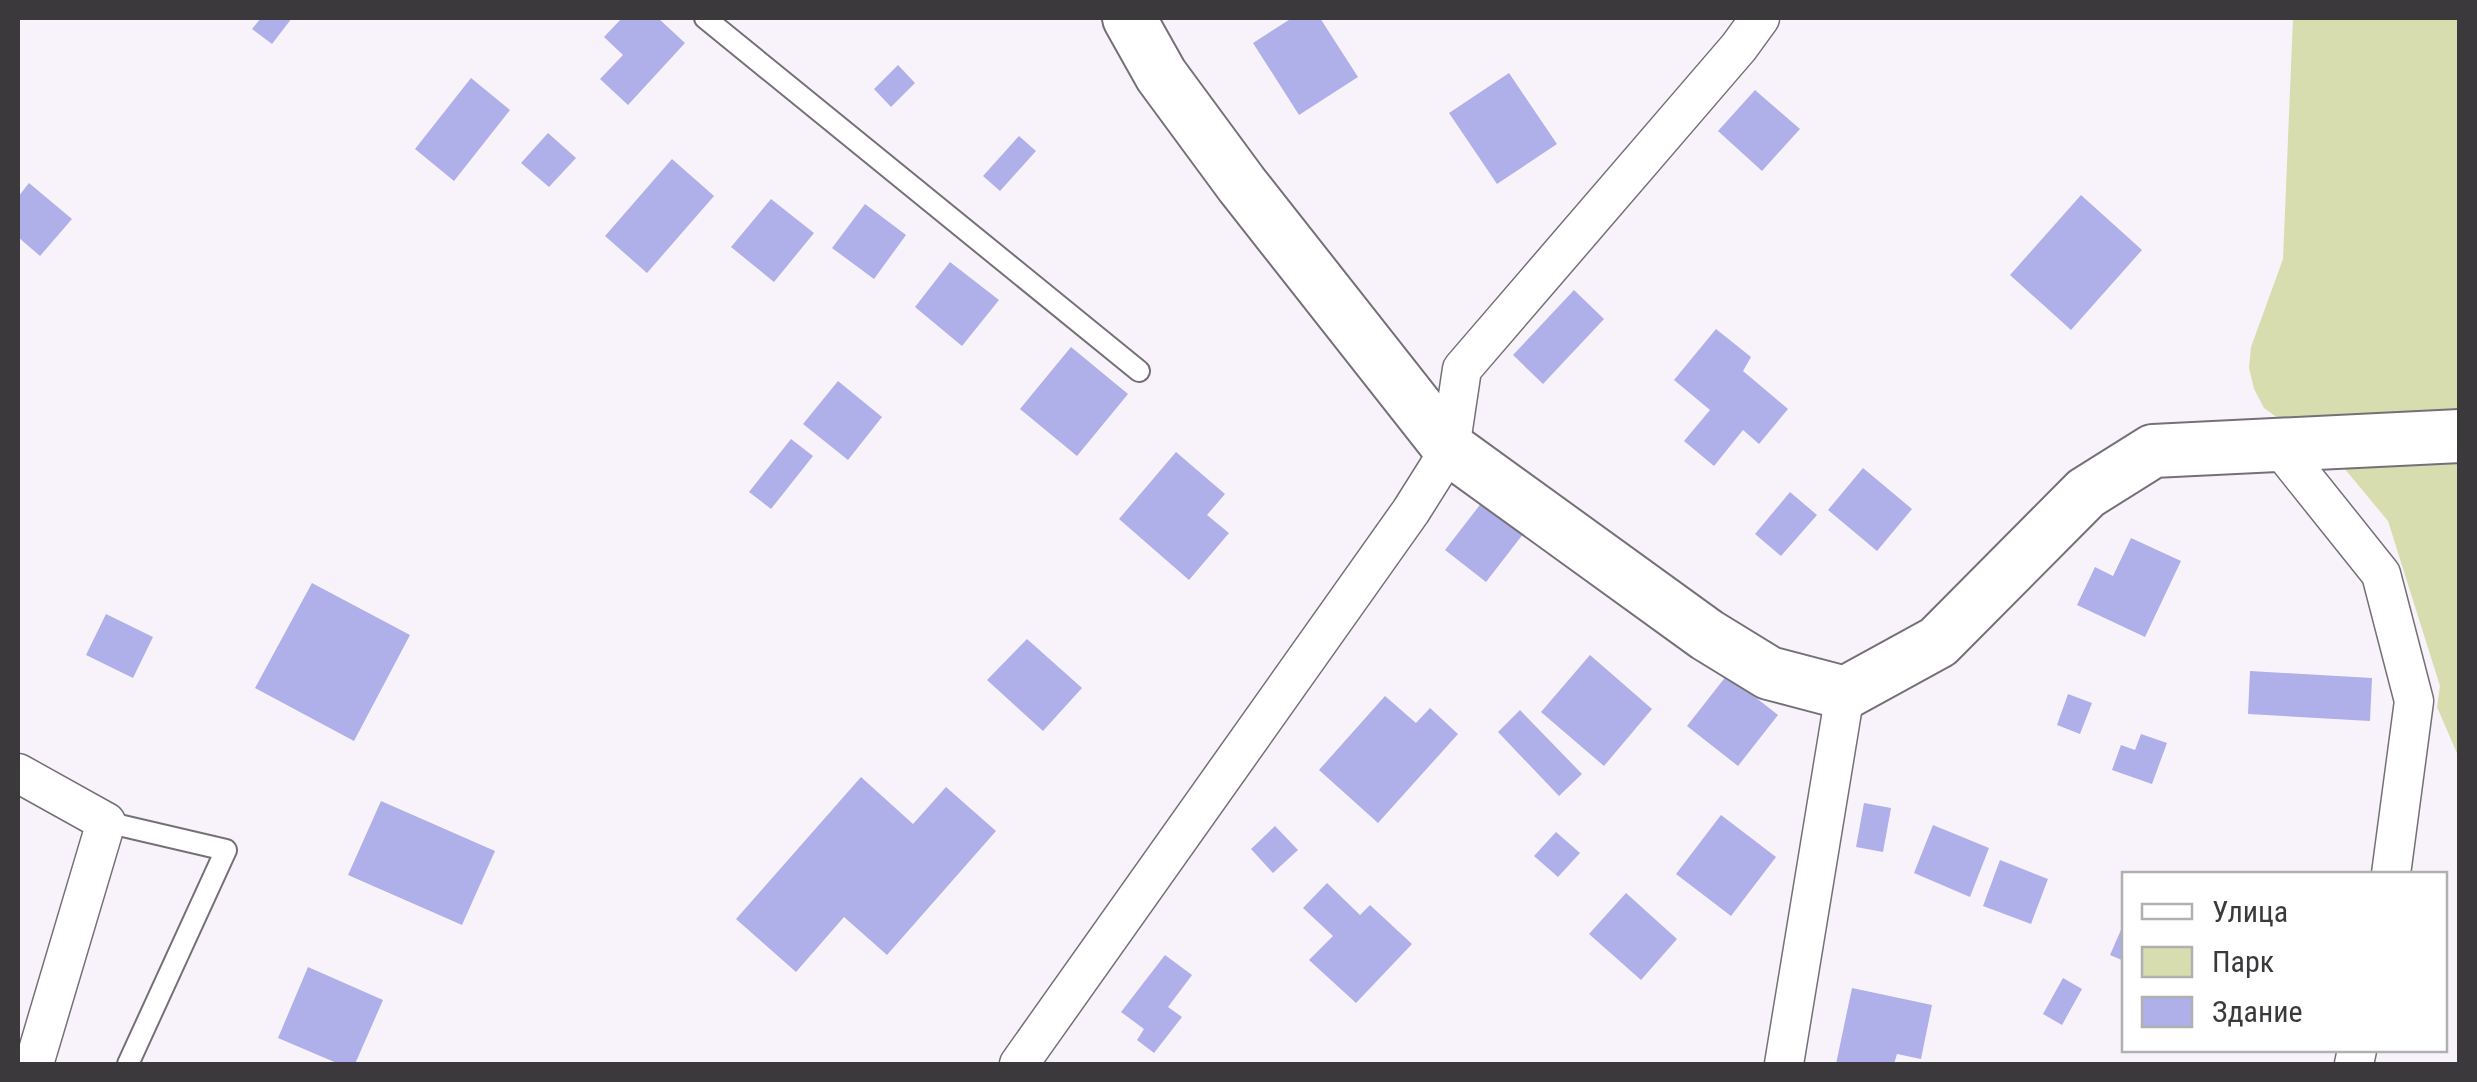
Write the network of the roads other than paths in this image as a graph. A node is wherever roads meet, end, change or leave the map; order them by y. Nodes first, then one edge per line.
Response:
1 (706, 18) edge
2 (1129, 18) edge
3 (1760, 18) edge
4 (1139, 371) dead end
5 (2460, 436) edge
6 (2278, 444) junction
7 (1450, 448) junction
8 (1846, 693) junction
9 (18, 774) edge
10 (106, 822) junction
11 (2391, 872) edge
12 (34, 1064) edge
13 (128, 1064) edge
14 (1019, 1064) edge
15 (1784, 1064) edge

1 - 4 lane
2 - 7 street
3 - 7 street
5 - 6 street
6 - 8 street
6 - 11 street
7 - 8 street
7 - 14 street
8 - 15 street
9 - 10 street
10 - 12 street
10 - 13 lane

